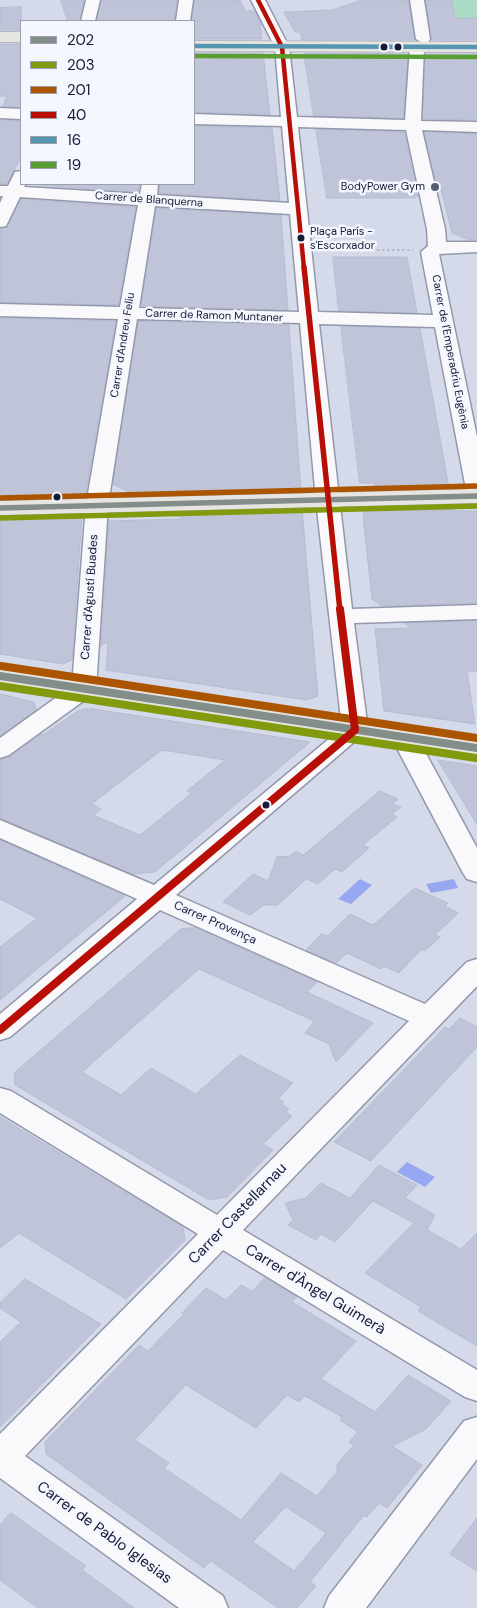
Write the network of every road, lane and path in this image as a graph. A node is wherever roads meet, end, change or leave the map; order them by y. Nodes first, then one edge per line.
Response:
1 (93, 0) edge
2 (186, 0) edge
3 (258, 0) edge
4 (417, 0) edge
5 (88, 20) edge
6 (183, 20) edge
7 (0, 37) edge
8 (20, 37) edge
9 (195, 38) edge
10 (477, 39) edge
11 (281, 43) junction
12 (420, 43) junction
13 (0, 46) edge
14 (20, 46) edge
15 (195, 46) edge
16 (477, 47) edge
17 (0, 113) edge
18 (20, 114) edge
19 (195, 119) edge
20 (289, 122) junction
21 (413, 126) junction
22 (477, 127) edge
23 (12, 186) edge
24 (148, 192) edge
25 (298, 209) junction
26 (0, 222) edge
27 (477, 247) edge
28 (301, 250) junction
29 (428, 250) junction
30 (0, 310) edge
31 (128, 314) junction
32 (308, 319) junction
33 (443, 321) junction
34 (477, 489) edge
35 (477, 496) edge
36 (327, 500) junction
37 (97, 505) junction
38 (0, 508) edge
39 (477, 612) edge
40 (342, 616) junction
41 (0, 676) edge
42 (84, 690) junction
43 (355, 730) junction
44 (404, 737) junction
45 (477, 748) edge
46 (0, 750) edge
47 (0, 828) edge
48 (477, 873) edge
49 (158, 897) junction
50 (477, 969) edge
51 (429, 1018) junction
52 (0, 1030) edge
53 (0, 1099) edge
54 (219, 1233) junction
55 (477, 1387) edge
56 (477, 1432) edge
57 (0, 1458) edge
58 (209, 1608) edge
59 (343, 1608) edge

1 - 5 street
2 - 6 street
3 - 11 street
4 - 12 street
7 - 8 main road
9 - 11 main road
10 - 12 main road
11 - 12 main road
11 - 15 main road
11 - 20 street
12 - 16 main road
12 - 21 street
13 - 14 main road
17 - 18 street
19 - 20 street
20 - 21 street
20 - 25 street
21 - 22 street
21 - 29 street
23 - 24 street, Carrer de Blanquerna
23 - 26 street
24 - 25 street, Carrer de Blanquerna
24 - 31 street, Carrer d'Andreu Feliu
25 - 28 street
27 - 29 street
28 - 29 path
28 - 32 street
29 - 33 street, Carrer de l'Emperadriu Eugènia
30 - 31 street, Carrer de Ramon Muntaner
31 - 32 street, Carrer de Ramon Muntaner
31 - 37 street, Carrer d'Andreu Feliu
32 - 33 street
32 - 36 street
33 - 34 street, Carrer de l'Emperadriu Eugènia
35 - 36 main road
36 - 37 main road
36 - 40 street
37 - 38 main road
37 - 42 street, Carrer d'Agustí Buades
39 - 40 street
40 - 43 street
41 - 42 main road
42 - 43 main road
42 - 46 street
43 - 44 main road
43 - 49 street
44 - 45 main road
44 - 48 street
47 - 49 street, Carrer Provença
49 - 51 street, Carrer Provença
49 - 52 street
50 - 51 street, Carrer Castellarnau
51 - 54 street, Carrer Castellarnau
53 - 54 street, Carrer d'Àngel Guimerà
54 - 55 street, Carrer d'Àngel Guimerà
54 - 57 street, Carrer Castellarnau
56 - 59 street
57 - 58 street, Carrer de Pablo Iglesias

